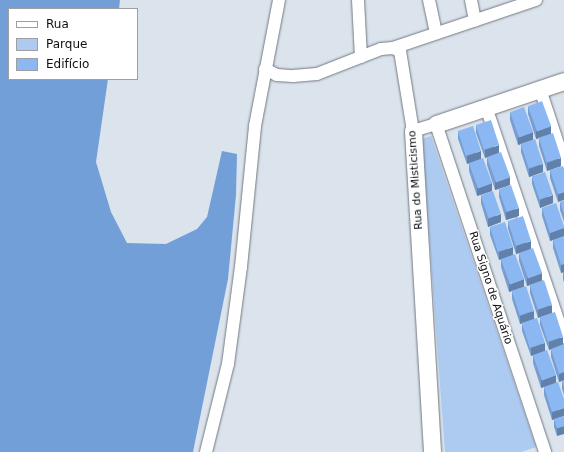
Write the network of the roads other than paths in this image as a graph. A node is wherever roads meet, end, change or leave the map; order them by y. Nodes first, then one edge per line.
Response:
1 (279, 0) edge
2 (358, 0) edge
3 (429, 0) edge
4 (471, 0) edge
5 (536, 0) edge
6 (475, 21) junction
7 (436, 33) junction
8 (393, 48) junction
9 (361, 57) junction
10 (265, 69) junction
11 (564, 80) edge
12 (540, 89) junction
13 (486, 107) junction
14 (436, 124) junction
15 (414, 131) junction
16 (564, 162) edge
17 (564, 337) edge
18 (206, 452) edge
19 (432, 452) edge
20 (545, 452) edge

1 - 10 street
2 - 9 street
3 - 7 street
4 - 6 street
5 - 6 street
6 - 7 street
7 - 8 street
8 - 9 street
8 - 15 street, Rua do Misticismo
9 - 10 street
10 - 18 street
11 - 12 street
12 - 13 street
12 - 16 street
13 - 14 street
13 - 17 street
14 - 15 street
14 - 20 street, Rua Signo de Aquário
15 - 19 street, Rua do Misticismo

